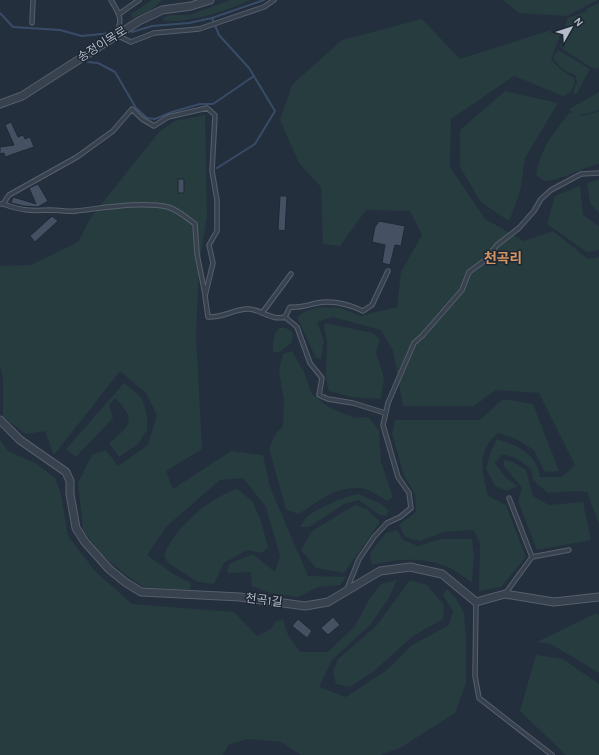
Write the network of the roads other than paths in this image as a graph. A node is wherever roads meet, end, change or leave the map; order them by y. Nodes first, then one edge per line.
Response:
1 (34, 0) edge
2 (111, 0) edge
3 (140, 0) edge
4 (210, 0) edge
5 (274, 0) edge
6 (119, 14) junction
7 (32, 23) dead end
8 (116, 36) junction
9 (0, 104) edge
10 (599, 173) edge
11 (2, 204) edge
12 (388, 271) dead end
13 (291, 274) dead end
14 (205, 296) junction
15 (262, 313) junction
16 (285, 317) junction
17 (385, 413) junction
18 (0, 420) edge
19 (509, 498) dead end
20 (569, 550) dead end
21 (532, 557) junction
22 (345, 592) junction
23 (505, 594) junction
24 (599, 597) edge
25 (476, 602) junction
26 (552, 755) edge

1 - 7 lane
2 - 6 lane
3 - 6 lane
4 - 8 street, 송정이목로
5 - 8 lane
6 - 8 lane
8 - 9 street, 송정이목로
10 - 17 lane
11 - 14 lane
11 - 14 lane
12 - 16 lane
13 - 15 lane
14 - 15 lane
15 - 16 lane
16 - 17 lane
17 - 22 lane
18 - 22 street, 천곡1길
19 - 21 lane
20 - 21 lane
21 - 23 lane
22 - 25 street, 천곡1길
23 - 24 street
23 - 25 street
25 - 26 lane

